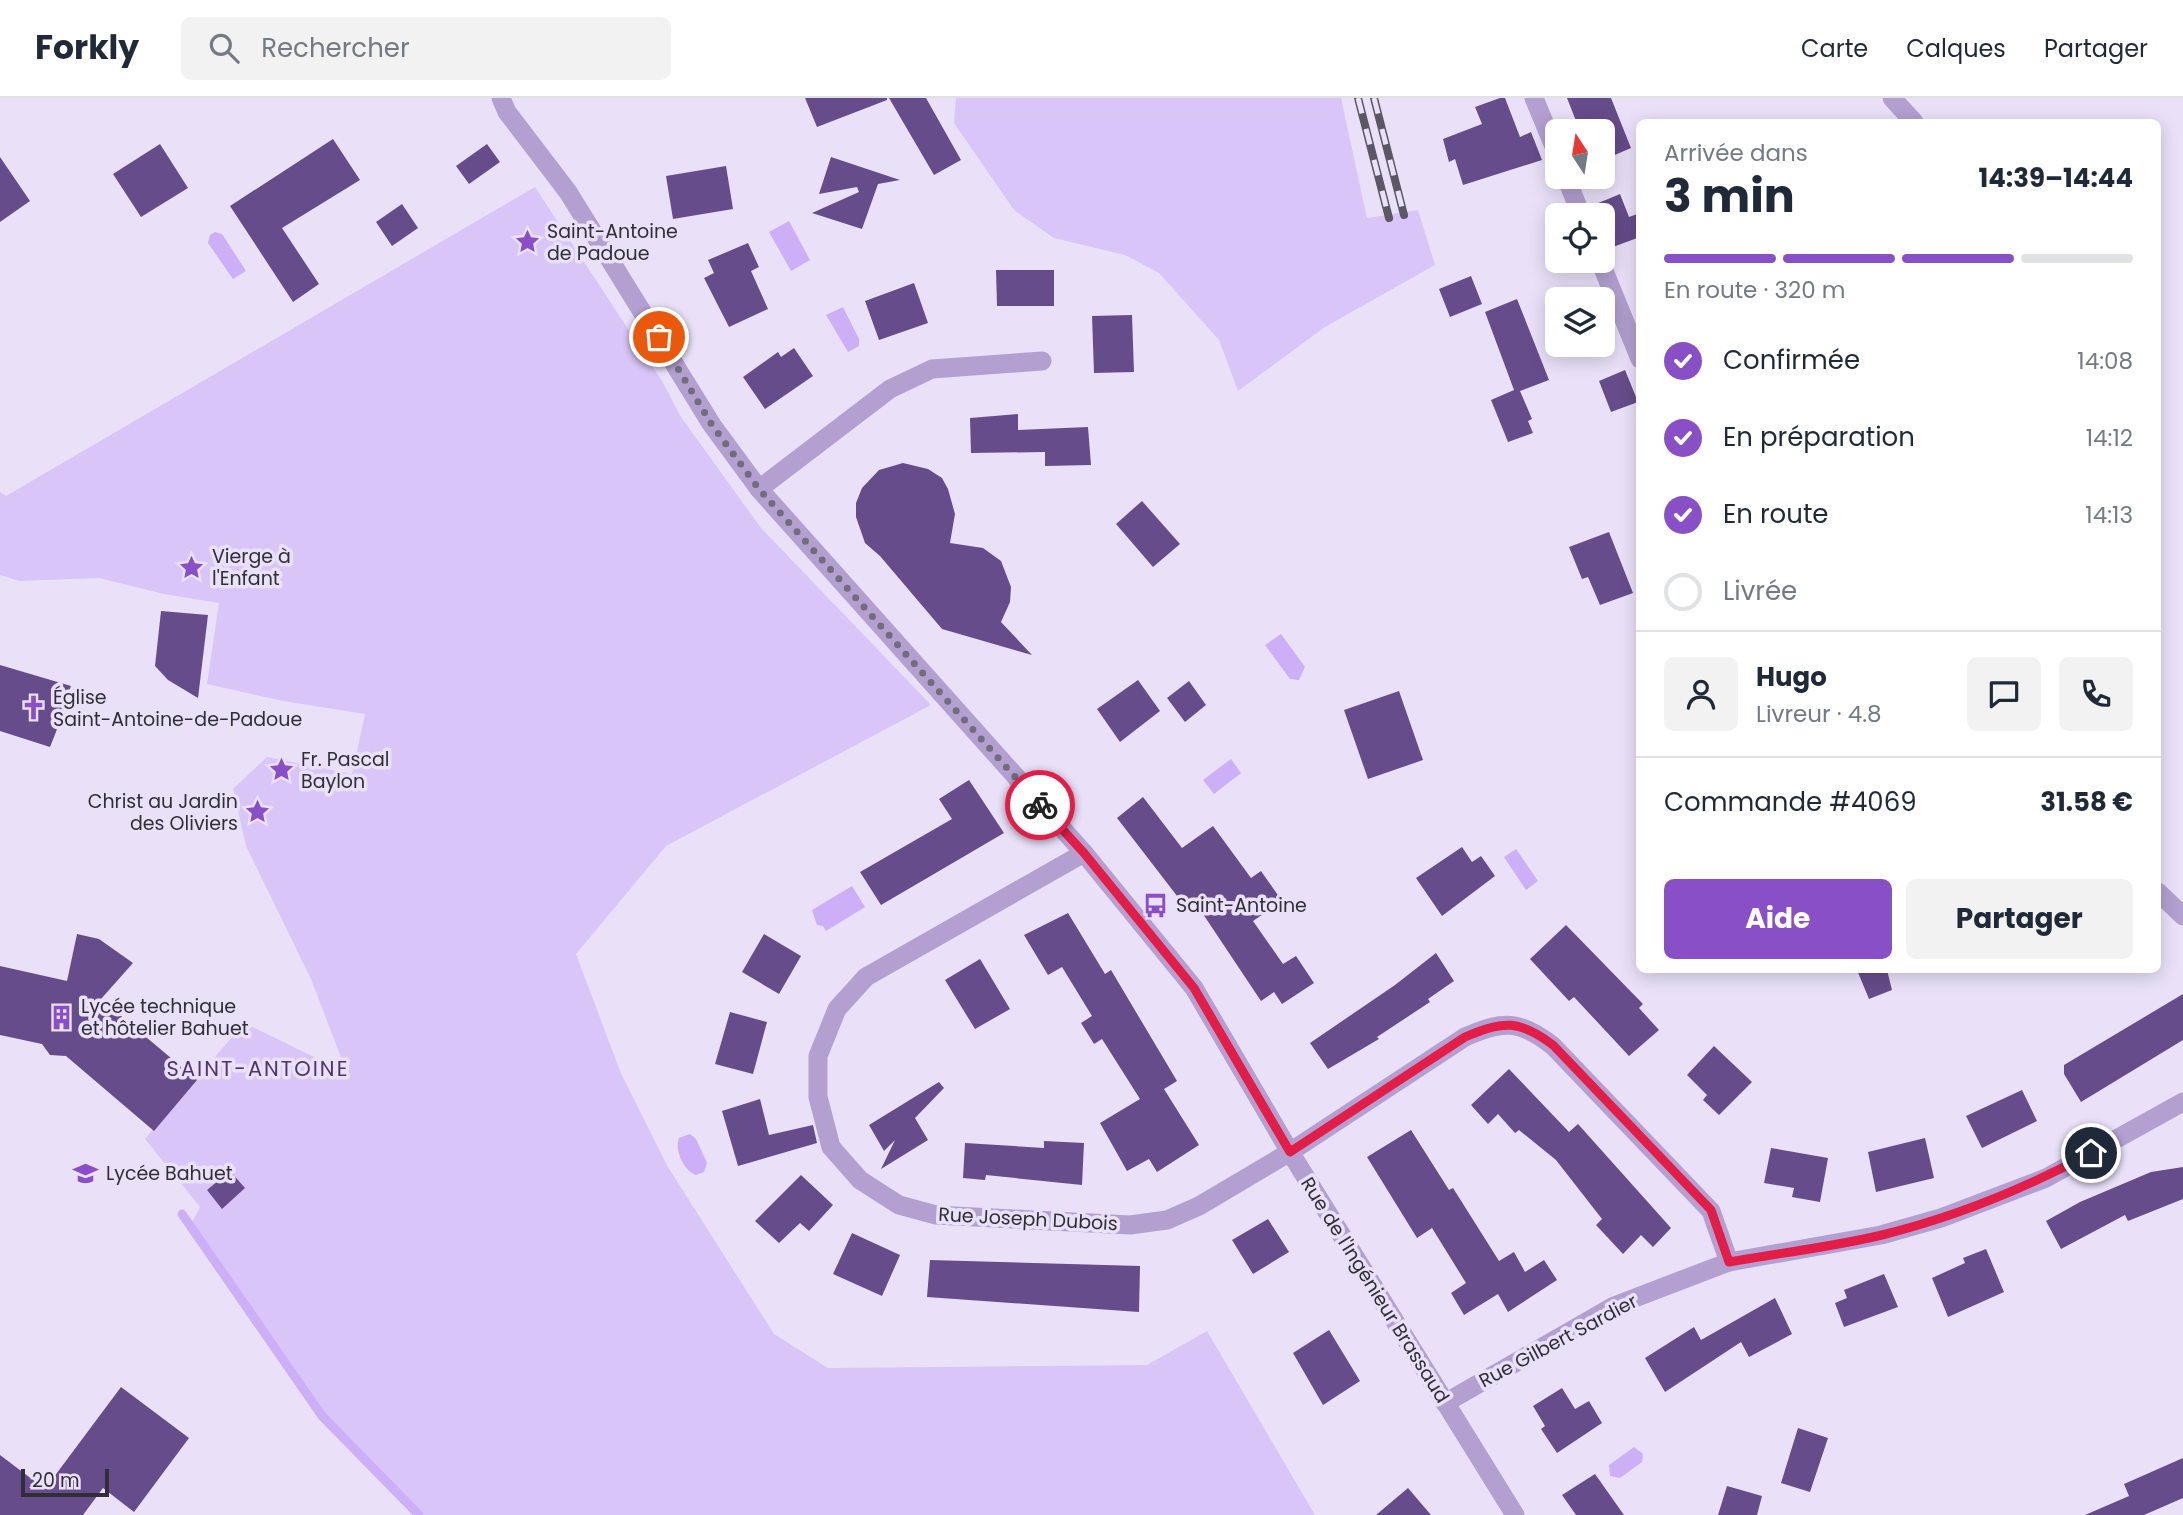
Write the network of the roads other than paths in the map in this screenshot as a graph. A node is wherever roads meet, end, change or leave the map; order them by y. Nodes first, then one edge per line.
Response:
1 (501, 98) edge
2 (1534, 98) edge
3 (1892, 98) edge
4 (1911, 119) edge
5 (1545, 125) edge
6 (1605, 273) edge
7 (1636, 349) edge
8 (1042, 361) dead end
9 (759, 489) junction
10 (1084, 853) junction
11 (2161, 895) edge
12 (2183, 916) edge
13 (2183, 1102) edge
14 (1290, 1152) junction
15 (1729, 1262) junction
16 (1445, 1403) junction
17 (1515, 1515) edge

1 - 9 street, Rue de l'Ingénieur Brassaud
2 - 5 street
3 - 4 street
6 - 7 street
8 - 9 street
9 - 10 street, Rue de l'Ingénieur Brassaud
10 - 14 street, Rue de l'Ingénieur Brassaud
10 - 14 street, Rue Joseph Dubois
11 - 12 street
13 - 15 street, Rue Gilbert Sardier
14 - 15 street, Rue Joseph Dubois
14 - 16 street, Rue de l'Ingénieur Brassaud
15 - 16 street, Rue Gilbert Sardier
16 - 17 street, Rue de l'Ingénieur Brassaud

